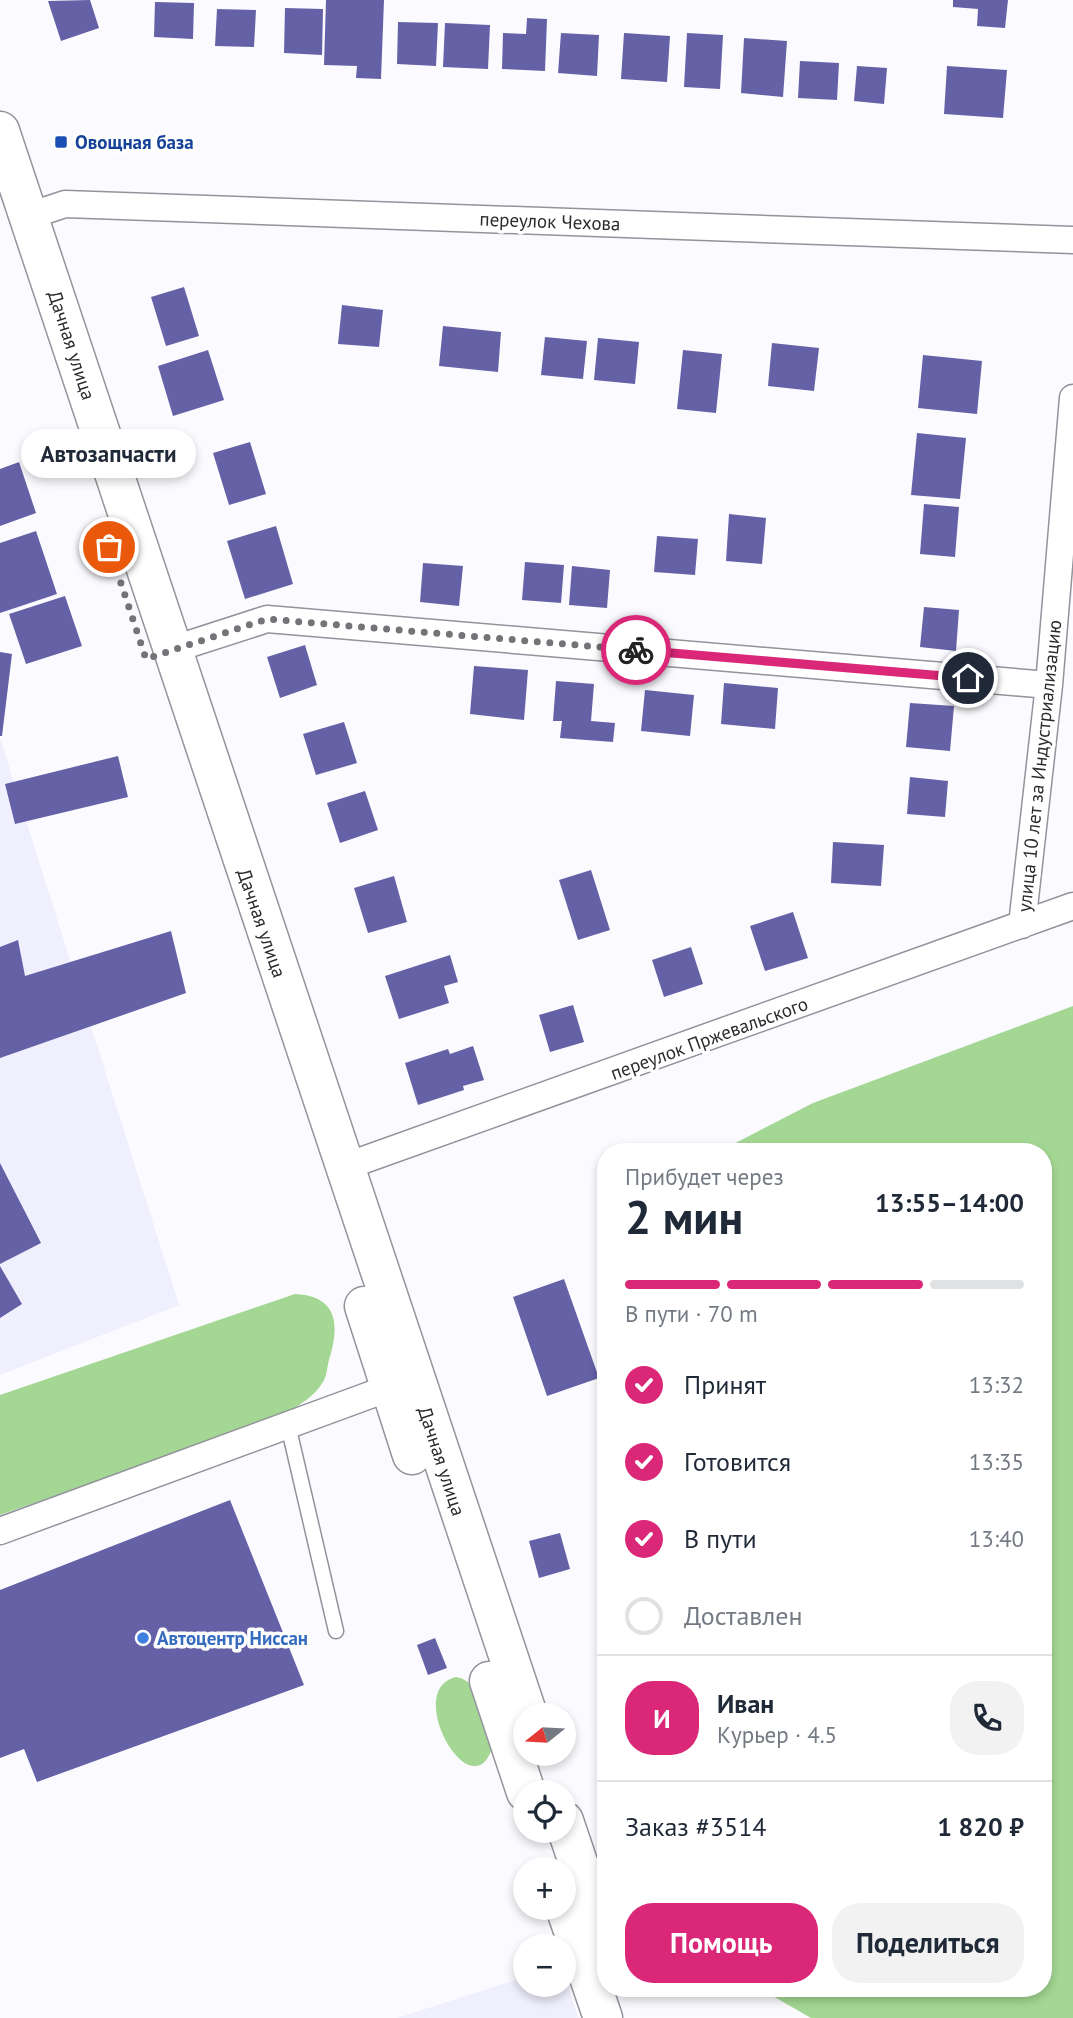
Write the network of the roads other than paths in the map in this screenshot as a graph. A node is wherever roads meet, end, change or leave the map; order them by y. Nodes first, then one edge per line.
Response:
1 (0, 131) edge
2 (11, 218) edge
3 (1073, 240) edge
4 (1073, 398) edge
5 (158, 654) junction
6 (1049, 685) junction
7 (1073, 906) edge
8 (1022, 925) junction
9 (344, 1167) junction
10 (402, 1383) junction
11 (288, 1424) junction
12 (0, 1531) edge
13 (336, 1631) dead end
14 (523, 1703) edge
15 (522, 1780) edge
16 (571, 1843) edge
17 (597, 1918) edge
18 (570, 1920) edge
19 (623, 1997) edge
20 (603, 2018) edge
21 (630, 2018) edge

1 - 2 main road, Дачная улица
2 - 3 street, переулок Чехова
2 - 5 main road, Дачная улица
4 - 6 street, улица 10 лет за Индустриализацию
5 - 6 street
5 - 9 main road, Дачная улица
5 - 10 main road, Дачная улица
6 - 8 street, улица 10 лет за Индустриализацию
7 - 8 street, переулок Пржевальского
8 - 9 street, переулок Пржевальского
9 - 10 main road, Дачная улица
10 - 11 street
10 - 14 main road, Дачная улица
10 - 15 main road, Дачная улица
11 - 12 street
11 - 13 lane
16 - 17 main road
18 - 20 main road
19 - 21 main road

